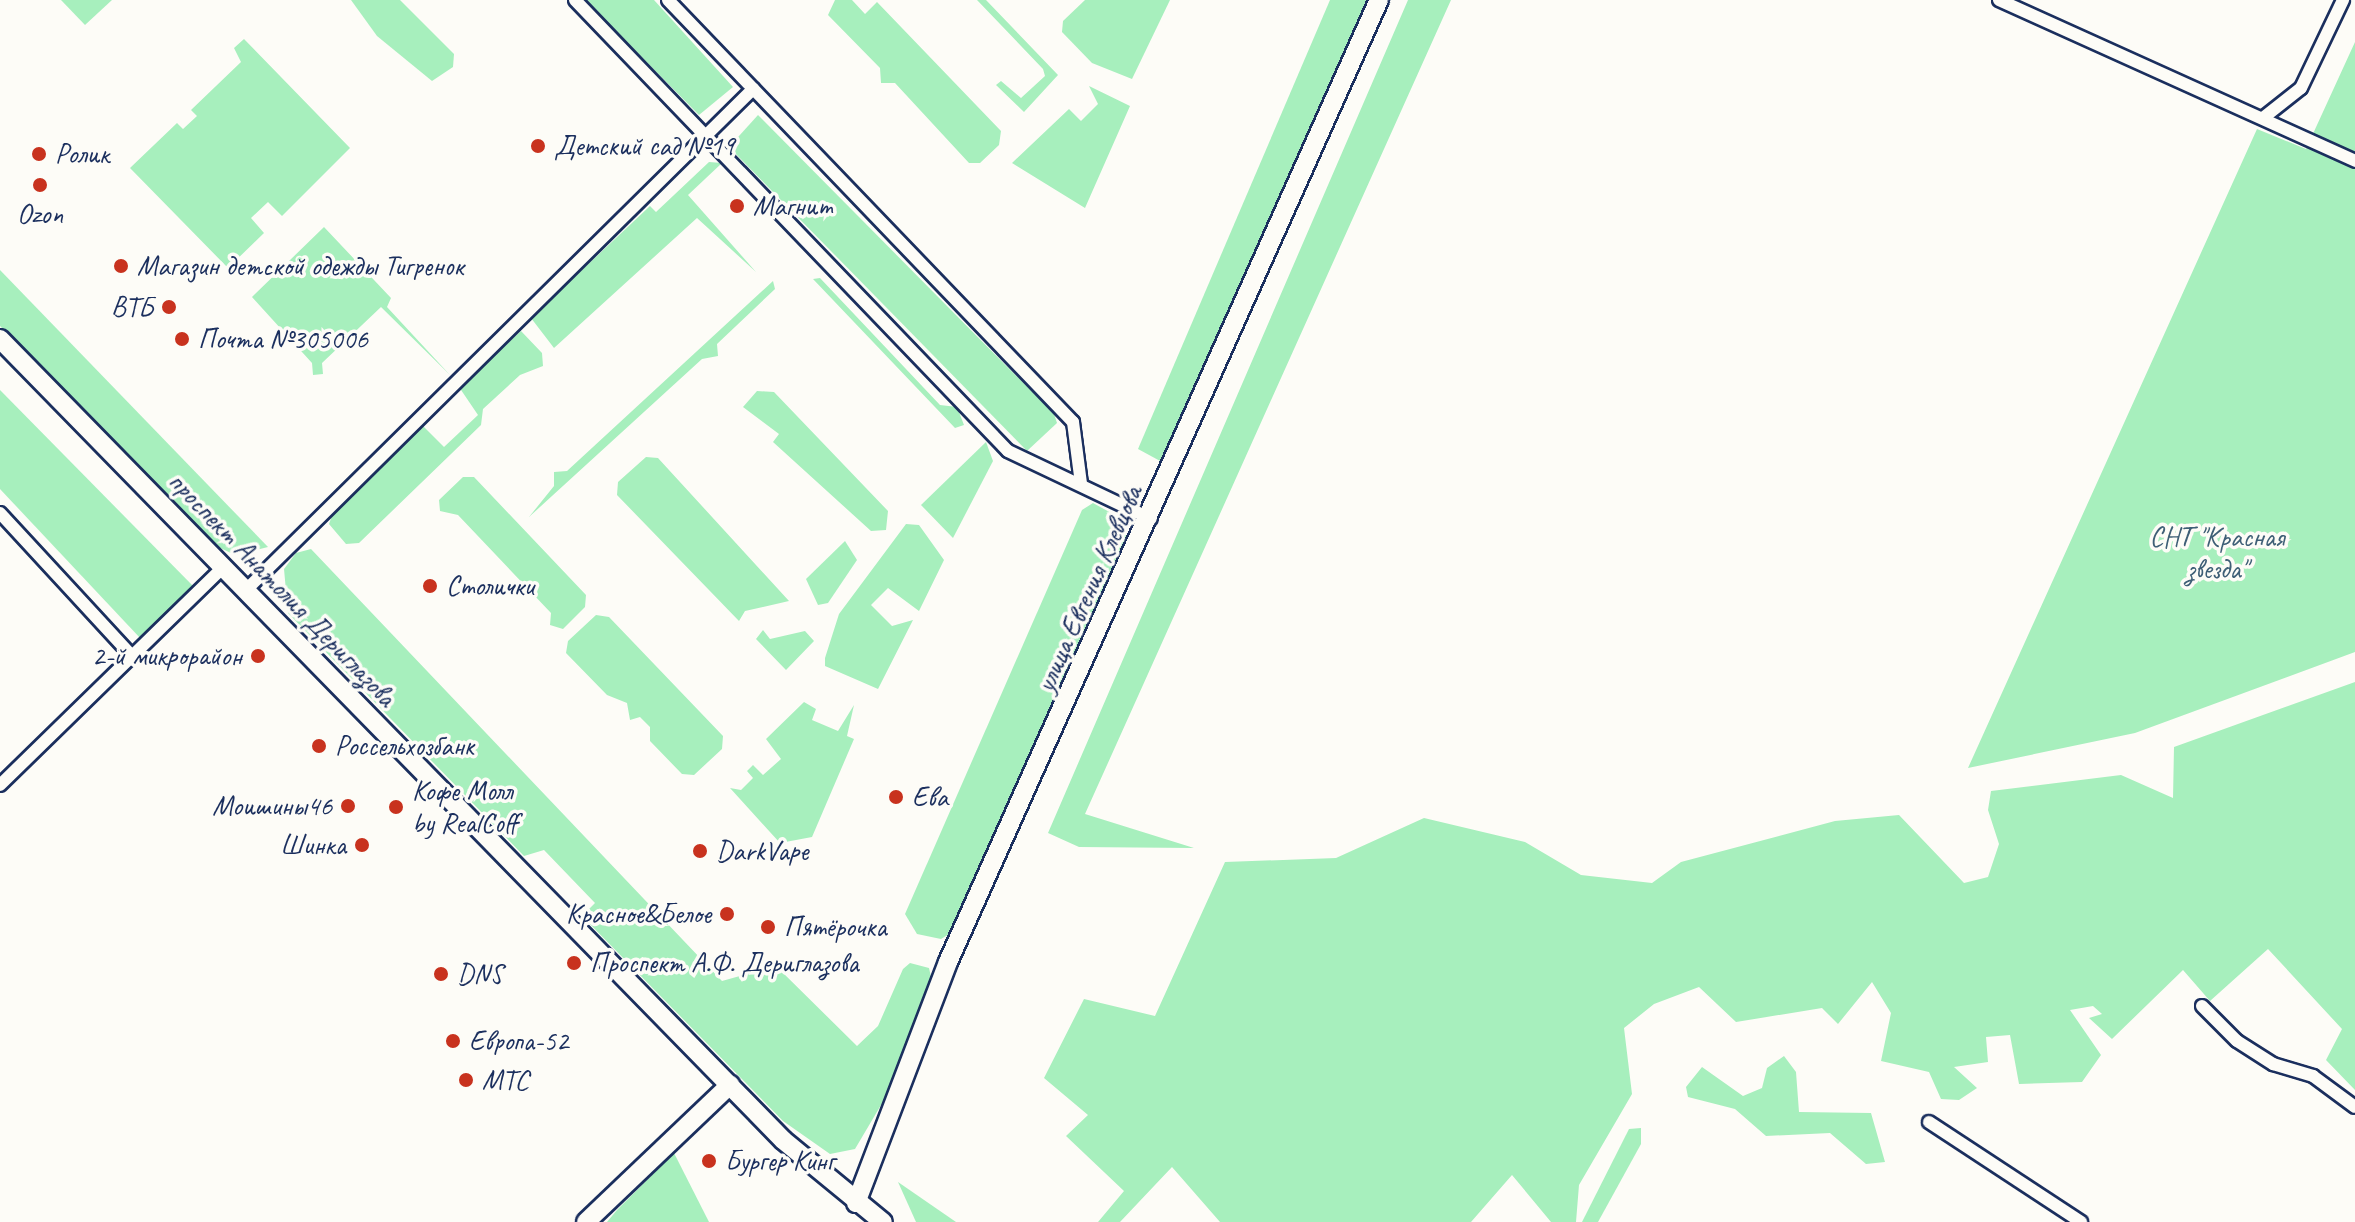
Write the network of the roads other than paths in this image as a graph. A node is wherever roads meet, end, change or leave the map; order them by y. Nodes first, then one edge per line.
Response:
1 (575, 0) edge
2 (668, 0) edge
3 (1379, 0) edge
4 (1999, 0) edge
5 (2343, 0) edge
6 (753, 89) junction
7 (2263, 118) junction
8 (705, 136) junction
9 (2355, 161) edge
10 (0, 339) edge
11 (1081, 484) junction
12 (0, 513) edge
13 (1151, 519) junction
14 (222, 568) junction
15 (244, 592) junction
16 (131, 655) junction
17 (0, 785) edge
18 (2202, 1006) dead end
19 (730, 1085) junction
20 (2355, 1107) edge
21 (1929, 1122) dead end
22 (856, 1203) junction
23 (586, 1222) edge
24 (883, 1222) edge
25 (2081, 1222) edge

1 - 8 street
2 - 6 street
3 - 13 main road, улица Евгения Клевцова
4 - 7 street
5 - 7 street
6 - 8 street
6 - 11 street
7 - 9 street
8 - 11 street
8 - 15 street
10 - 14 main road, проспект Анатолия Дериглазова
11 - 13 street
12 - 16 street
13 - 22 main road, улица Евгения Клевцова
14 - 15 main road, проспект Анатолия Дериглазова
14 - 16 street
15 - 19 main road, проспект Анатолия Дериглазова
16 - 17 street
18 - 20 street
19 - 22 main road, проспект Анатолия Дериглазова
19 - 23 main road
21 - 25 street
22 - 24 main road, проспект Анатолия Дериглазова

